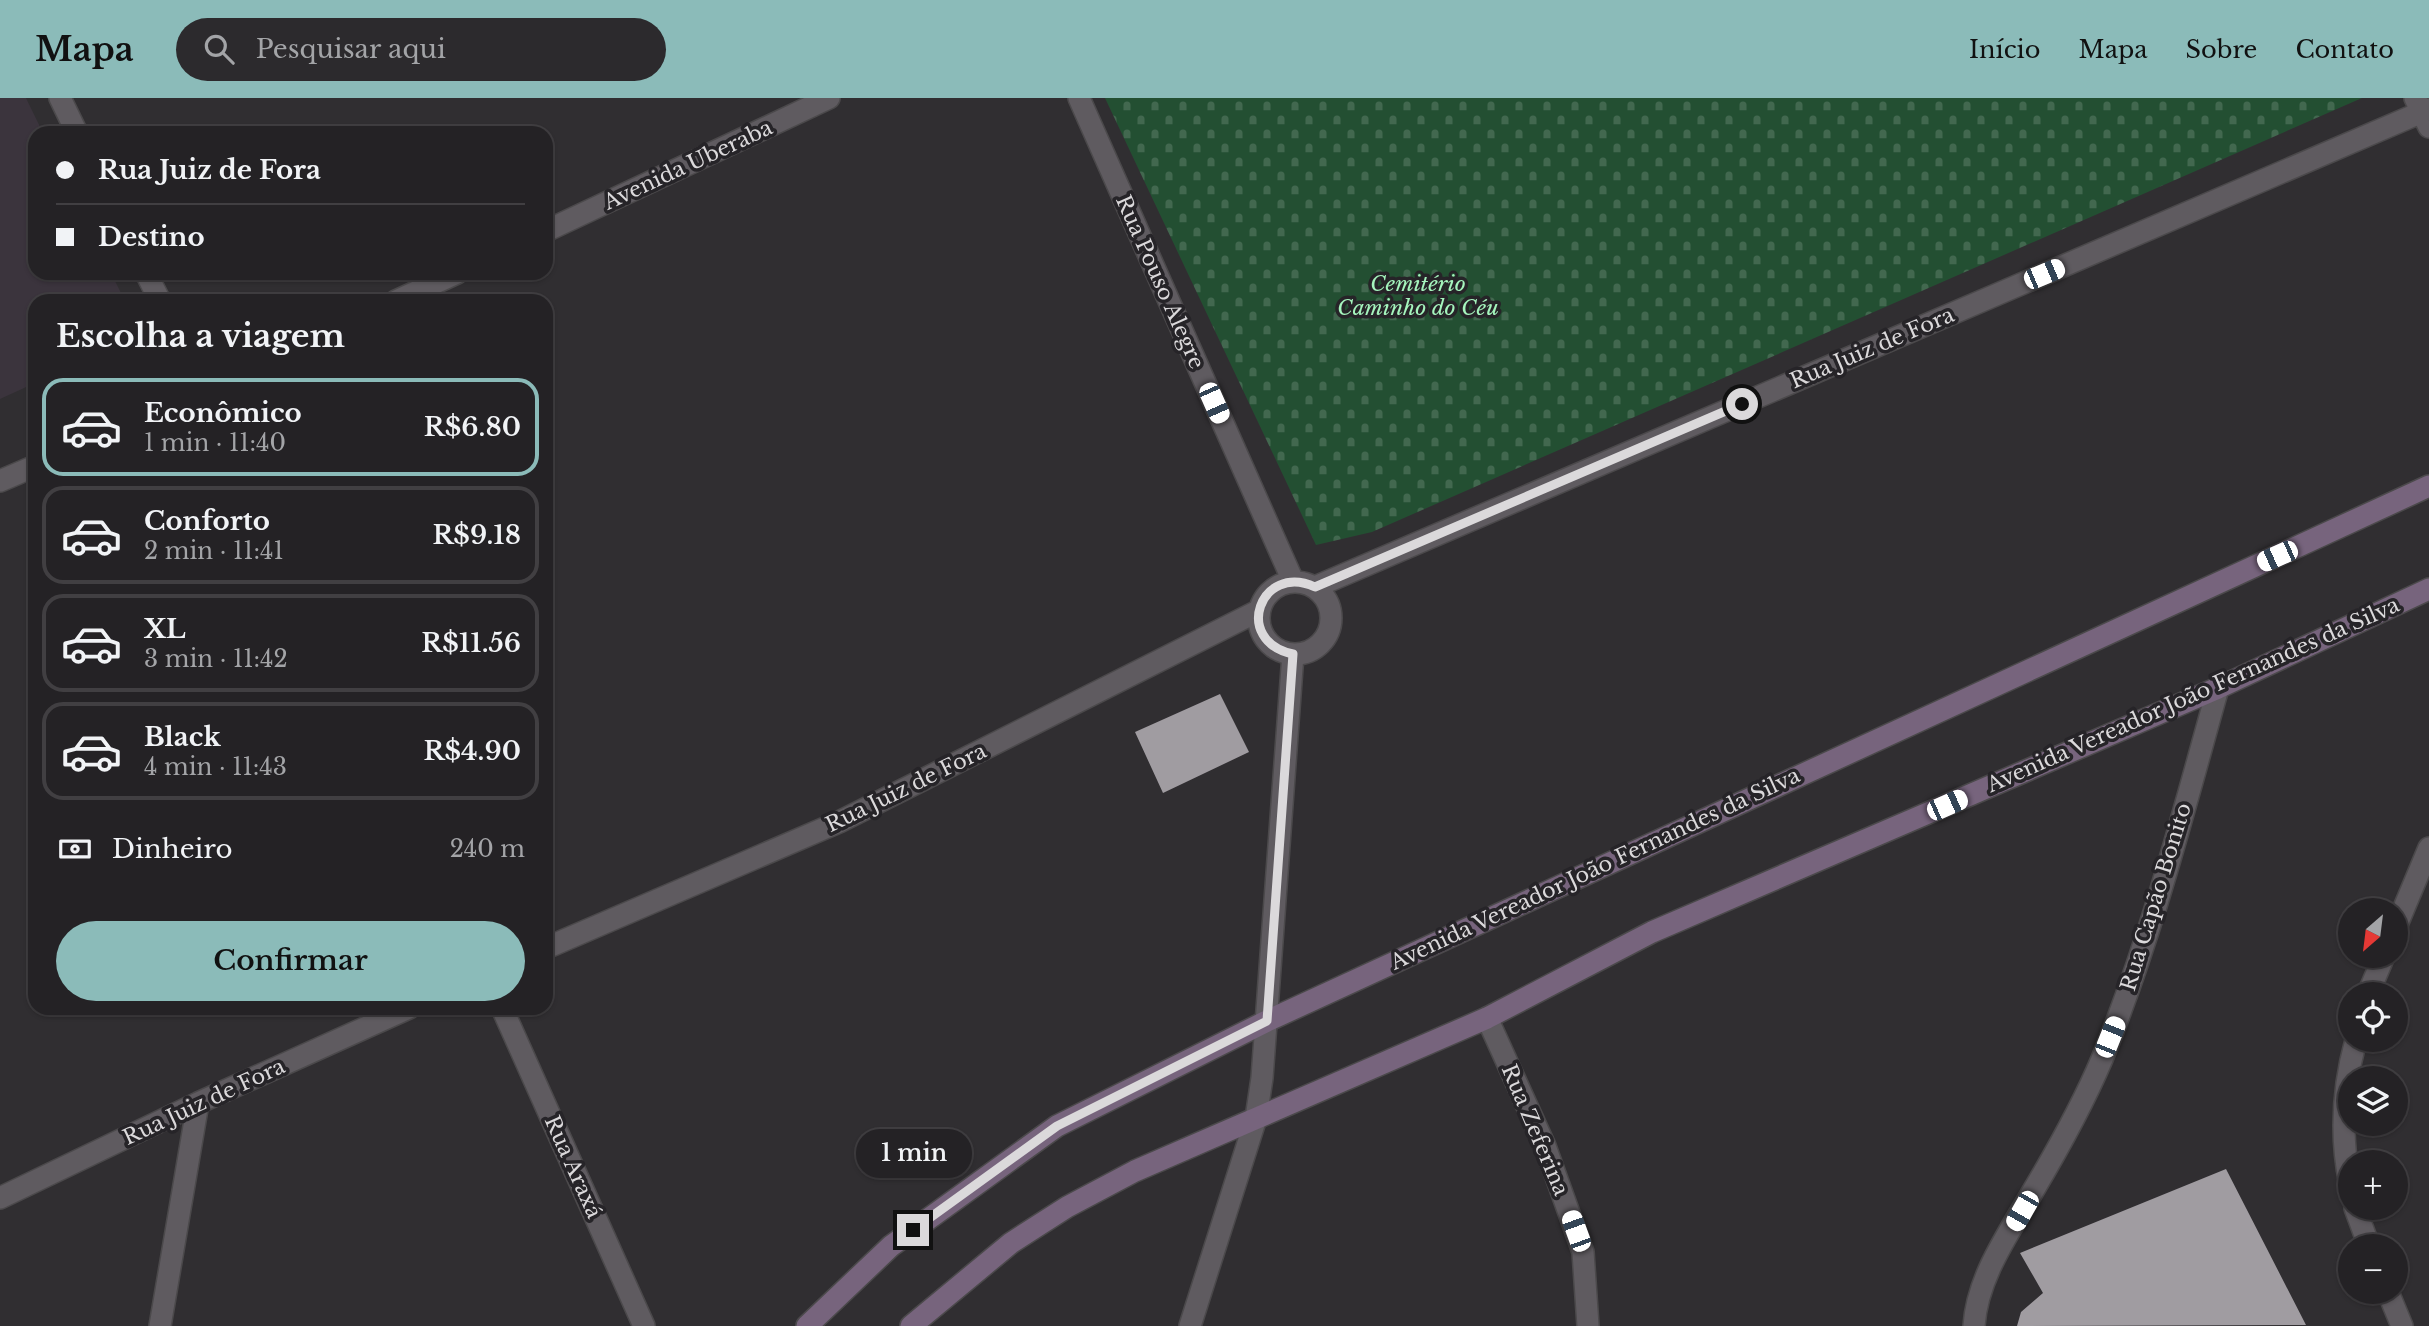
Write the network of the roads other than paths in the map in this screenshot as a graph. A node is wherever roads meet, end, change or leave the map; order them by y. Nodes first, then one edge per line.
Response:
1 (60, 98) edge
2 (829, 98) edge
3 (1079, 98) edge
4 (2424, 112) edge
5 (74, 126) edge
6 (553, 228) edge
7 (442, 280) edge
8 (412, 294) edge
9 (28, 469) edge
10 (0, 481) edge
11 (2429, 486) edge
12 (1293, 581) junction
13 (1315, 587) junction
14 (2429, 589) edge
15 (1258, 611) junction
16 (1293, 654) junction
17 (2218, 688) junction
18 (2429, 848) edge
19 (2408, 898) edge
20 (553, 945) edge
21 (394, 1015) edge
22 (505, 1015) edge
23 (1487, 1018) junction
24 (1267, 1021) junction
25 (2352, 1052) edge
26 (198, 1103) junction
27 (1256, 1118) junction
28 (2344, 1150) edge
29 (0, 1198) edge
30 (2393, 1304) edge
31 (160, 1326) edge
32 (645, 1326) edge
33 (807, 1326) edge
34 (911, 1326) edge
35 (1190, 1326) edge
36 (1588, 1326) edge
37 (1974, 1326) edge
38 (2402, 1326) edge

1 - 5 street
2 - 6 street, Avenida Uberaba
3 - 12 street, Rua Pouso Alegre
4 - 13 street, Rua Juiz de Fora
7 - 8 street
9 - 10 street
11 - 24 main road, Avenida Vereador João Fernandes da Silva
12 - 13 street
12 - 15 street
13 - 16 street
14 - 17 main road, Avenida Vereador João Fernandes da Silva
15 - 16 street
15 - 20 street, Rua Juiz de Fora
16 - 24 street
17 - 23 main road, Avenida Vereador João Fernandes da Silva
17 - 37 street, Rua Capão Bonito
18 - 19 street
21 - 26 street, Rua Juiz de Fora
22 - 32 street, Rua Araxá
23 - 27 main road, Avenida Vereador João Fernandes da Silva
23 - 36 street, Rua Zeferina
24 - 27 street
24 - 33 main road, Avenida Vereador João Fernandes da Silva
25 - 28 street
26 - 29 street, Rua Juiz de Fora
26 - 31 street
27 - 34 main road, Avenida Vereador João Fernandes da Silva
27 - 35 street
30 - 38 street

